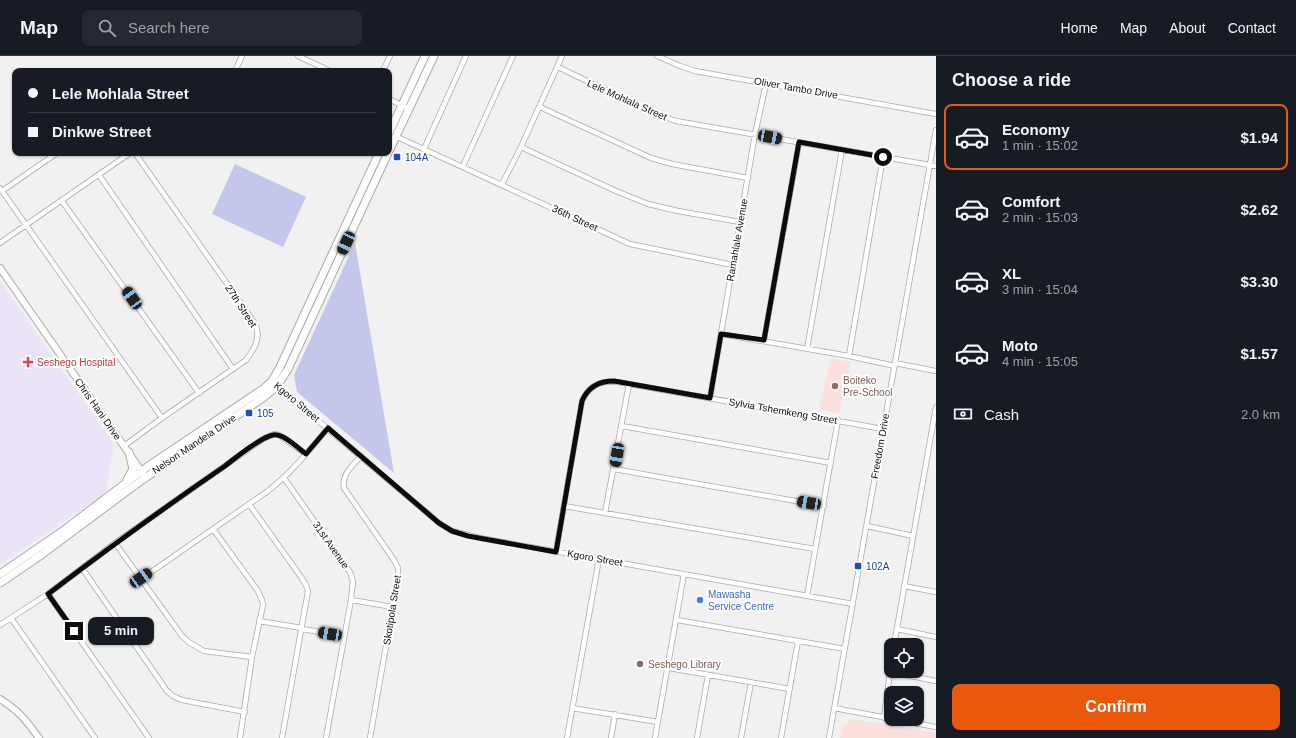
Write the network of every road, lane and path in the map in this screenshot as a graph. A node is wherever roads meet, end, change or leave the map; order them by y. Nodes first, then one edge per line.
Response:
1 (242, 56) edge
2 (298, 56) edge
3 (390, 56) edge
4 (425, 56) edge
5 (434, 56) edge
6 (466, 56) edge
7 (513, 56) edge
8 (562, 56) edge
9 (657, 56) edge
10 (558, 67) junction
11 (236, 68) edge
12 (324, 68) edge
13 (384, 68) edge
14 (766, 84) junction
15 (392, 100) edge
16 (402, 105) junction
17 (540, 107) junction
18 (409, 109) junction
19 (936, 114) edge
20 (392, 127) edge
21 (936, 130) edge
22 (755, 134) junction
23 (392, 135) edge
24 (396, 137) junction
25 (799, 142) junction
26 (392, 146) edge
27 (521, 147) junction
28 (424, 149) junction
29 (842, 150) junction
30 (52, 156) edge
31 (126, 156) edge
32 (137, 156) edge
33 (378, 156) edge
34 (387, 156) edge
35 (883, 157) junction
36 (930, 165) junction
37 (463, 166) junction
38 (936, 166) edge
39 (99, 175) junction
40 (748, 178) junction
41 (502, 184) junction
42 (1, 189) edge
43 (62, 201) junction
44 (740, 222) junction
45 (26, 225) junction
46 (0, 243) edge
47 (733, 265) junction
48 (0, 268) edge
49 (721, 334) junction
50 (764, 340) junction
51 (807, 349) junction
52 (849, 356) junction
53 (895, 364) junction
54 (233, 369) junction
55 (936, 371) edge
56 (274, 383) junction
57 (630, 384) junction
58 (199, 393) junction
59 (710, 398) junction
60 (936, 407) edge
61 (162, 418) junction
62 (838, 420) junction
63 (935, 423) edge
64 (622, 426) junction
65 (328, 428) junction
66 (883, 429) junction
67 (126, 449) junction
68 (306, 454) junction
69 (361, 456) junction
70 (831, 463) junction
71 (614, 469) junction
72 (144, 474) junction
73 (284, 478) junction
74 (125, 484) junction
75 (249, 504) junction
76 (564, 506) junction
77 (824, 506) junction
78 (605, 514) junction
79 (867, 526) junction
80 (213, 529) junction
81 (913, 536) junction
82 (115, 543) junction
83 (815, 549) junction
84 (556, 552) junction
85 (599, 559) junction
86 (82, 568) junction
87 (0, 574) edge
88 (684, 574) junction
89 (141, 578) junction
90 (0, 583) edge
91 (904, 586) junction
92 (936, 592) edge
93 (48, 594) junction
94 (807, 596) junction
95 (351, 600) junction
96 (852, 604) junction
97 (393, 608) junction
98 (11, 618) junction
99 (677, 620) junction
100 (259, 621) junction
101 (0, 625) edge
102 (302, 628) junction
103 (897, 629) junction
104 (344, 636) junction
105 (936, 637) edge
106 (895, 638) edge
107 (798, 641) junction
108 (845, 649) junction
109 (252, 657) junction
110 (669, 668) junction
111 (708, 674) junction
112 (921, 678) edge
113 (936, 681) edge
114 (751, 682) junction
115 (790, 689) junction
116 (0, 699) edge
117 (572, 708) junction
118 (834, 708) junction
119 (245, 712) junction
120 (615, 714) junction
121 (884, 718) edge
122 (658, 722) junction
123 (924, 725) edge
124 (936, 727) edge
125 (39, 738) edge
126 (95, 738) edge
127 (149, 738) edge
128 (240, 738) edge
129 (282, 738) edge
130 (326, 738) edge
131 (370, 738) edge
132 (567, 738) edge
133 (611, 738) edge
134 (655, 738) edge
135 (697, 738) edge
136 (741, 738) edge
137 (782, 738) edge
138 (829, 738) edge

1 - 11 street
2 - 12 street
3 - 13 street
4 - 16 main road
5 - 18 main road, Nelson Mandela Drive
6 - 28 street
7 - 37 street
8 - 10 street
9 - 14 street, Oliver Tambo Drive
10 - 17 street
10 - 22 street, Lele Mohlala Street
14 - 19 street, Oliver Tambo Drive
14 - 22 street, Ramahlale Avenue
15 - 16 street
16 - 18 street
16 - 20 main road
17 - 27 street
17 - 40 street
18 - 24 main road, Nelson Mandela Drive
21 - 36 street, Freedom Drive
22 - 25 street, Lele Mohlala Street
22 - 40 street, Ramahlale Avenue
23 - 24 street, 36th Street
24 - 26 main road, Nelson Mandela Drive
24 - 28 street, 36th Street
25 - 29 street, Lele Mohlala Street
25 - 50 street
27 - 41 street
27 - 44 street
28 - 37 street, 36th Street
29 - 35 street, Lele Mohlala Street
29 - 51 street
30 - 42 street
31 - 39 street
32 - 54 street, 27th Street
33 - 56 main road, Nelson Mandela Drive
34 - 56 main road, Nelson Mandela Drive
35 - 36 street, Lele Mohlala Street
35 - 52 street
36 - 38 street, Lele Mohlala Street
36 - 53 street, Freedom Drive
37 - 41 street, 36th Street
39 - 43 street
39 - 54 street
40 - 44 street, Ramahlale Avenue
41 - 47 street, 36th Street
42 - 45 street
43 - 45 street
43 - 58 street
44 - 47 street, Ramahlale Avenue
45 - 46 street
45 - 61 street
47 - 49 street, Ramahlale Avenue
48 - 67 street, Chris Hani Drive
49 - 50 street
49 - 59 street, Ramahlale Avenue
50 - 51 street
51 - 52 street
52 - 53 street
53 - 55 street
53 - 66 street, Freedom Drive
54 - 58 street, 27th Street
56 - 65 street, Kgoro Street
56 - 72 main road, Nelson Mandela Drive
57 - 59 street, Sylvia Tshemkeng Street
57 - 64 street
57 - 76 street, Sylvia Tshemkeng Street
58 - 61 street, 27th Street
59 - 62 street, Sylvia Tshemkeng Street
60 - 63 street
61 - 67 street, 27th Street
62 - 66 street, Sylvia Tshemkeng Street
62 - 70 street
63 - 81 street
64 - 70 street
64 - 71 street
65 - 68 street
65 - 69 street, Kgoro Street
66 - 79 street, Freedom Drive
67 - 72 street, Chris Hani Drive
67 - 74 main road
68 - 73 street
68 - 82 street
69 - 84 street, Kgoro Street
69 - 97 street, Skotipola Street
70 - 77 street
71 - 77 street
71 - 78 street
72 - 74 main road, Nelson Mandela Drive
72 - 90 main road, Nelson Mandela Drive
73 - 75 street
73 - 95 street, 31st Avenue
74 - 87 main road, Nelson Mandela Drive
75 - 80 street
75 - 102 street
76 - 78 street
76 - 84 street, Sylvia Tshemkeng Street
77 - 83 street
78 - 83 street
79 - 81 street
79 - 96 street, Freedom Drive
80 - 89 street
80 - 100 street
81 - 91 street
82 - 86 street
82 - 89 street
83 - 94 street
84 - 85 street, Kgoro Street
85 - 88 street, Kgoro Street
85 - 117 street
86 - 93 street
86 - 119 street
88 - 94 street, Kgoro Street
88 - 99 street
89 - 109 street
91 - 92 street
91 - 103 street
93 - 98 street
93 - 127 street
94 - 96 street, Kgoro Street
95 - 97 street
95 - 104 street, 31st Avenue
96 - 108 street, Freedom Drive
97 - 131 street, Skotipola Street
98 - 101 street
98 - 126 street
99 - 107 street
99 - 110 street
100 - 102 street
100 - 109 street
102 - 104 street
102 - 129 street
103 - 105 street
103 - 106 street
104 - 130 street, 31st Avenue
107 - 108 street
107 - 115 street
108 - 118 street, Freedom Drive
109 - 119 street
110 - 111 street
110 - 122 street
111 - 114 street
111 - 135 street
112 - 113 street
114 - 115 street
114 - 136 street
115 - 137 street
116 - 125 street
117 - 120 street
117 - 132 street
118 - 121 street
118 - 138 street, Freedom Drive
119 - 128 street
120 - 122 street
120 - 133 street
122 - 134 street
123 - 124 street

